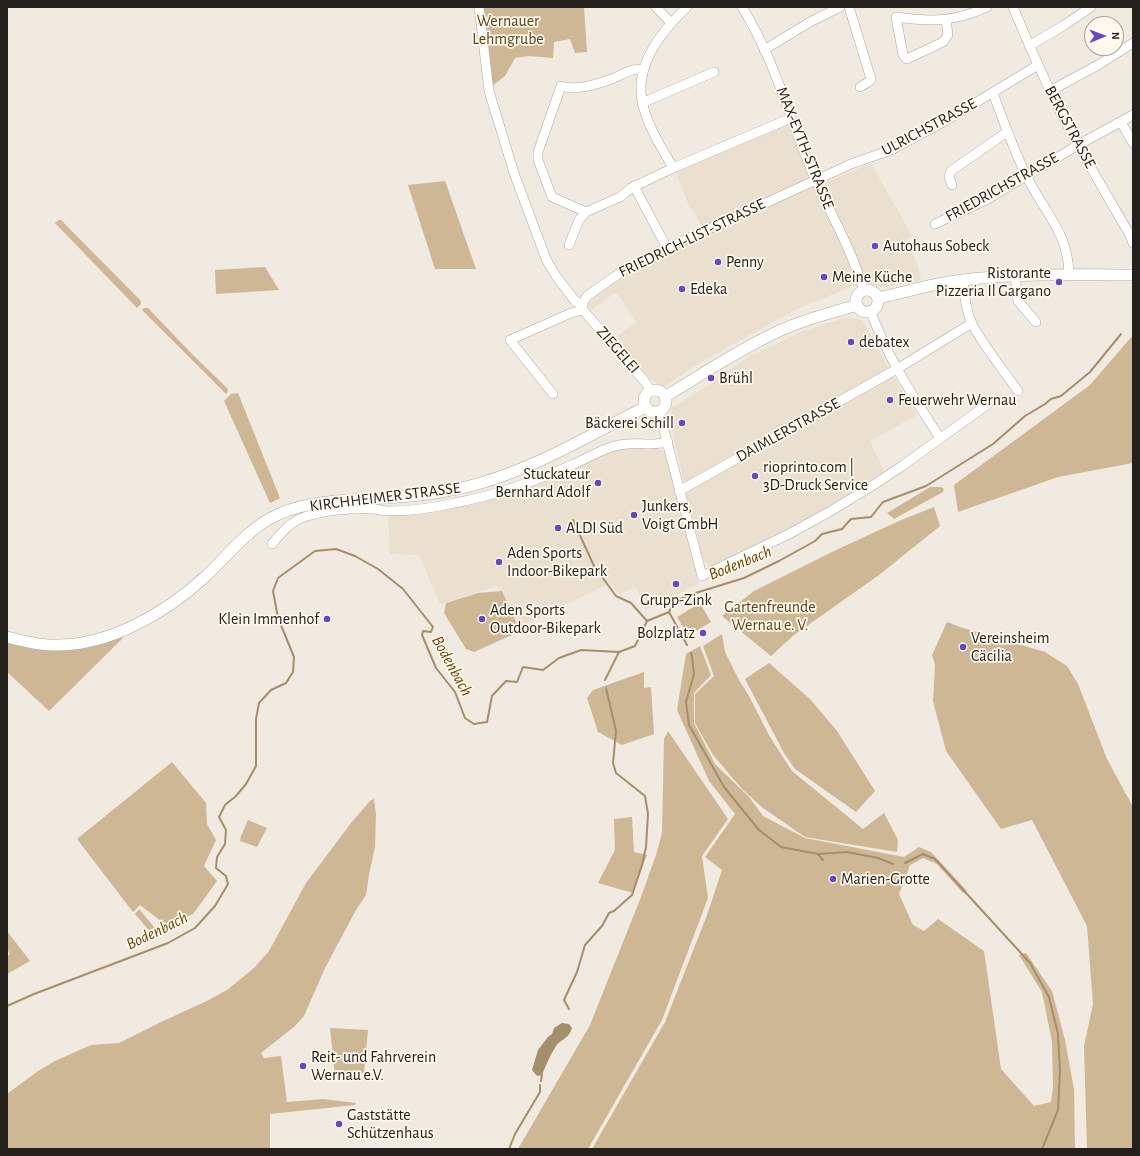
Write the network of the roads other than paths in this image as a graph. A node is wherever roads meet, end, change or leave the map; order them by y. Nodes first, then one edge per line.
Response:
1 (479, 7) edge
2 (656, 7) edge
3 (687, 7) edge
4 (742, 7) edge
5 (840, 7) edge
6 (849, 7) edge
7 (987, 7) edge
8 (1013, 7) edge
9 (1091, 7) edge
10 (946, 20) junction
11 (671, 23) junction
12 (1133, 43) edge
13 (1029, 46) junction
14 (764, 50) junction
15 (1038, 65) junction
16 (644, 70) junction
17 (714, 72) dead end
18 (860, 88) dead end
19 (1050, 91) junction
20 (993, 93) junction
21 (642, 103) junction
22 (1133, 115) edge
23 (791, 118) junction
24 (1121, 122) junction
25 (1007, 132) junction
26 (1133, 143) edge
27 (1078, 145) junction
28 (673, 168) junction
29 (1026, 175) junction
30 (816, 180) junction
31 (952, 185) dead end
32 (634, 186) junction
33 (586, 212) junction
34 (935, 224) dead end
35 (1133, 241) edge
36 (570, 245) dead end
37 (667, 248) junction
38 (1069, 274) junction
39 (1133, 275) edge
40 (1015, 276) junction
41 (962, 281) junction
42 (864, 291) junction
43 (878, 298) junction
44 (857, 305) junction
45 (583, 307) junction
46 (871, 312) junction
47 (1036, 322) dead end
48 (972, 323) junction
49 (897, 369) junction
50 (650, 391) junction
51 (1018, 391) dead end
52 (553, 394) dead end
53 (665, 397) junction
54 (988, 404) dead end
55 (646, 407) junction
56 (659, 411) junction
57 (940, 438) junction
58 (668, 442) junction
59 (679, 491) junction
60 (272, 544) dead end
61 (7, 637) edge

1 - 45 street, ZIEGELEI
2 - 11 street
3 - 11 street
4 - 14 street, MAX-EYTH-STRASSE
5 - 14 street
6 - 18 street
7 - 10 street
8 - 13 street, BERGSTRASSE
9 - 13 street
10 - 10 street
11 - 16 street
12 - 19 street
13 - 15 street, BERGSTRASSE
14 - 23 street, MAX-EYTH-STRASSE
15 - 19 street, BERGSTRASSE
15 - 20 street, ULRICHSTRASSE
16 - 21 street
16 - 33 street
17 - 21 street
19 - 27 street, BERGSTRASSE
20 - 25 street
20 - 30 street, ULRICHSTRASSE
21 - 28 street
22 - 24 street, FRIEDRICHSTRASSE
23 - 28 street
23 - 30 street, MAX-EYTH-STRASSE
24 - 26 street
24 - 27 street, FRIEDRICHSTRASSE
25 - 29 street
25 - 31 street
27 - 29 street, FRIEDRICHSTRASSE
27 - 35 street, BERGSTRASSE
28 - 32 street
29 - 34 street, FRIEDRICHSTRASSE
29 - 38 street
30 - 37 street, FRIEDRICH-LIST-STRASSE
30 - 42 street, MAX-EYTH-STRASSE
32 - 33 street
32 - 37 street
33 - 36 street
37 - 45 street, FRIEDRICH-LIST-STRASSE
38 - 39 main road
38 - 40 main road
40 - 41 main road
40 - 47 street
41 - 43 main road
41 - 48 street
42 - 43 main road
42 - 44 main road
43 - 46 main road
44 - 46 main road
44 - 53 main road
45 - 50 street, ZIEGELEI
45 - 52 street
46 - 49 street
48 - 49 street, DAIMLERSTRASSE
48 - 51 street
49 - 57 street
49 - 59 street, DAIMLERSTRASSE
50 - 53 main road
50 - 55 main road
53 - 56 main road
54 - 57 street
55 - 56 main road
55 - 61 main road, KIRCHHEIMER STRASSE
56 - 58 street
57 - 59 street
58 - 59 street
58 - 60 street

